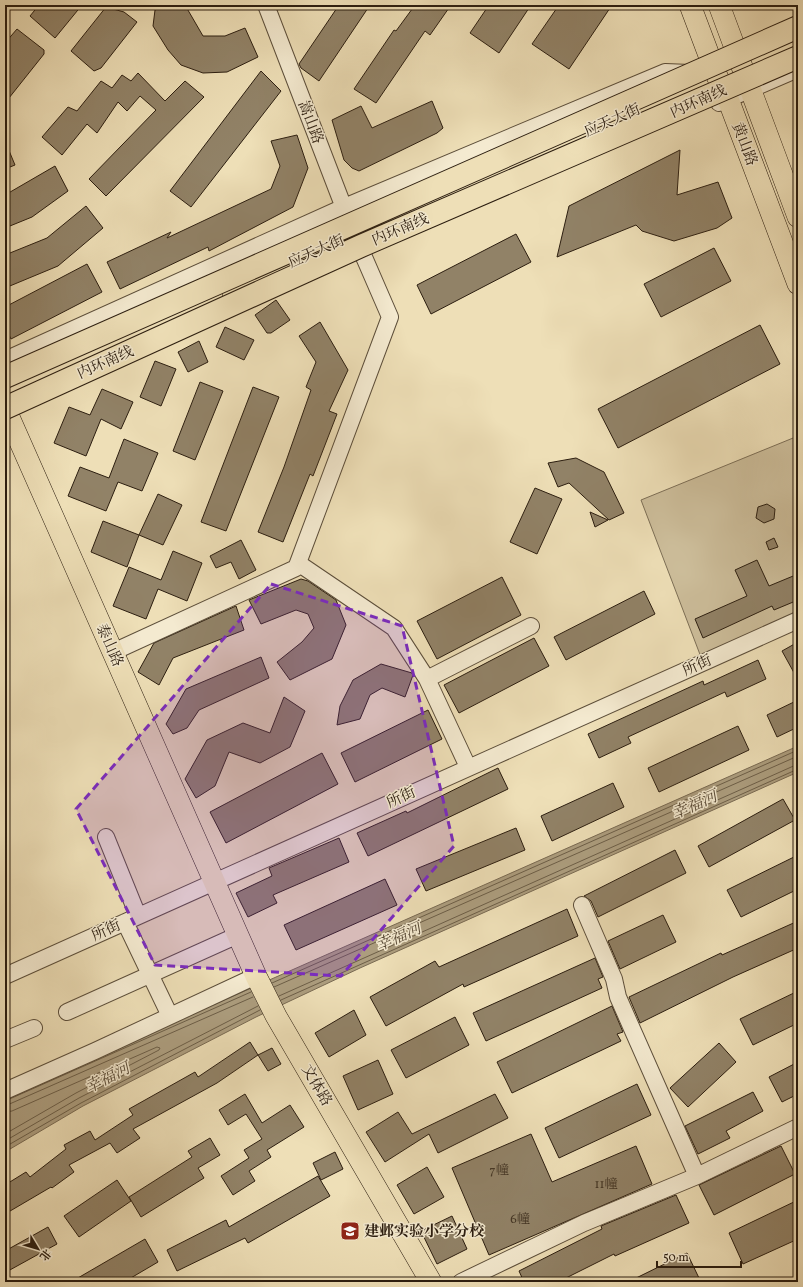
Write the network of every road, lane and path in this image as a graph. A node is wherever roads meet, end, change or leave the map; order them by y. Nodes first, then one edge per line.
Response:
1 (266, 5) edge
2 (690, 5) edge
3 (719, 5) edge
4 (798, 17) edge
5 (798, 27) edge
6 (798, 38) edge
7 (798, 49) edge
8 (798, 57) edge
9 (798, 69) edge
10 (745, 76) junction
11 (721, 86) junction
12 (344, 207) junction
13 (798, 217) edge
14 (355, 237) junction
15 (798, 284) edge
16 (5, 360) edge
17 (5, 377) edge
18 (34, 389) junction
19 (5, 390) edge
20 (5, 402) edge
21 (8, 422) edge
22 (298, 562) junction
23 (798, 620) edge
24 (531, 626) dead end
25 (113, 652) junction
26 (426, 679) junction
27 (468, 767) junction
28 (106, 837) dead end
29 (214, 882) junction
30 (582, 905) dead end
31 (132, 919) junction
32 (238, 935) junction
33 (151, 975) junction
34 (5, 976) edge
35 (258, 979) junction
36 (68, 1012) dead end
37 (170, 1016) junction
38 (34, 1028) dead end
39 (5, 1040) edge
40 (5, 1091) edge
41 (798, 1127) edge
42 (697, 1176) junction
43 (431, 1282) edge
44 (461, 1282) edge

1 - 12 street, 嵩山路
2 - 11 main road, 黄山路
3 - 10 main road, 黄山路
4 - 10 street, 应天大街
5 - 17 highway, 内环南线, bridge
6 - 10 main road, 应天大街
7 - 10 main road, 应天大街
8 - 21 highway, 内环南线, bridge
9 - 10 street, 应天大街
10 - 11 main road, 应天大街
10 - 11 street, 应天大街
10 - 13 main road, 黄山路
11 - 12 street, 应天大街
11 - 14 main road, 应天大街
11 - 14 street, 应天大街
11 - 15 main road, 黄山路
12 - 14 street, 嵩山路
12 - 16 street, 应天大街
14 - 18 main road, 应天大街
14 - 19 main road, 应天大街
14 - 22 street, 嵩山路
18 - 20 main road, 应天大街
18 - 21 street
21 - 25 main road, 泰山路
22 - 25 street
22 - 26 street
23 - 27 street, 所街
24 - 26 street
25 - 29 main road, 泰山路
26 - 27 street
27 - 29 street, 所街
28 - 31 street
29 - 31 street, 所街
29 - 32 main road, 文体路
30 - 42 street
31 - 33 street
31 - 34 street, 所街
32 - 33 street
32 - 35 main road, 文体路
33 - 36 street
33 - 37 street
35 - 37 street
35 - 43 main road, 文体路
37 - 40 street
38 - 39 street
41 - 42 street
42 - 44 street

